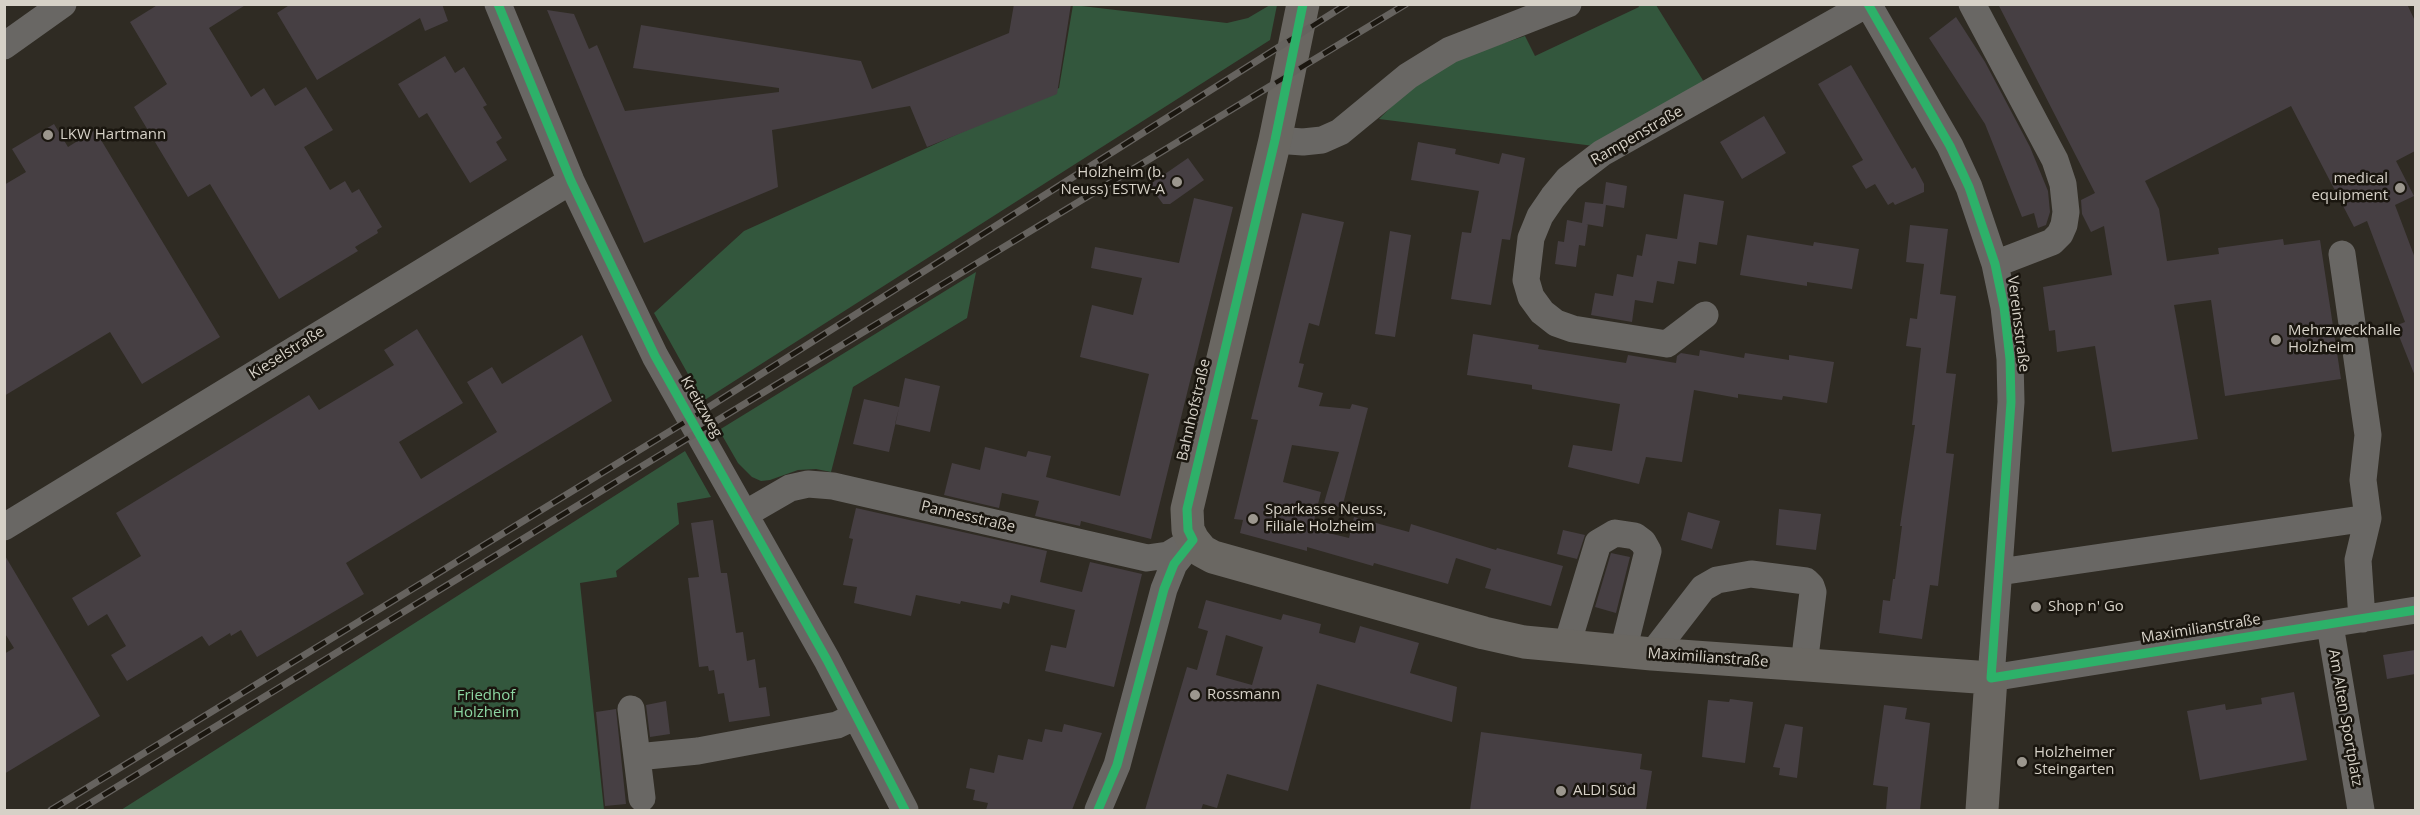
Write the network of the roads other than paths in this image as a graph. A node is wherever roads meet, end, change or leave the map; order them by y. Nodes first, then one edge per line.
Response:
1 (63, 4) edge
2 (498, 4) edge
3 (1303, 4) edge
4 (1568, 4) edge
5 (1868, 4) edge
6 (1972, 4) edge
7 (4, 46) edge
8 (1275, 140) junction
9 (571, 181) junction
10 (2342, 254) dead end
11 (1995, 264) junction
12 (1705, 315) dead end
13 (745, 514) junction
14 (2368, 518) junction
15 (4, 527) edge
16 (1193, 540) junction
17 (1999, 572) junction
18 (2415, 610) edge
19 (2362, 619) junction
20 (2330, 625) junction
21 (1567, 645) junction
22 (1638, 652) junction
23 (1804, 665) junction
24 (1991, 678) junction
25 (631, 709) dead end
26 (856, 716) junction
27 (637, 757) junction
28 (642, 798) dead end
29 (905, 810) edge
30 (1098, 810) edge
31 (1982, 810) edge
32 (2361, 810) edge

1 - 7 street
2 - 9 street, Kreitzweg
3 - 8 main road, Bahnhofstraße
4 - 8 street
5 - 11 street, Vereinsstraße
5 - 12 street, Rampenstraße
6 - 11 street
8 - 16 main road, Bahnhofstraße
9 - 13 street, Kreitzweg
9 - 15 street, Kieselstraße
10 - 14 street
11 - 17 street, Vereinsstraße
13 - 16 street, Pannesstraße
13 - 26 street, Kreitzweg
14 - 17 street
14 - 19 street
16 - 21 main road, Maximilianstraße
16 - 30 street
17 - 24 street, Vereinsstraße
18 - 19 street, Maximilianstraße
19 - 20 street, Maximilianstraße
20 - 24 street, Maximilianstraße
20 - 32 street, Am Alten Sportplatz
21 - 22 main road, Maximilianstraße
21 - 22 street
22 - 23 main road, Maximilianstraße
22 - 23 street
23 - 24 main road, Maximilianstraße
24 - 31 main road, Vereinsstraße
25 - 27 street
26 - 27 street
26 - 29 street, Kreitzweg
27 - 28 street

